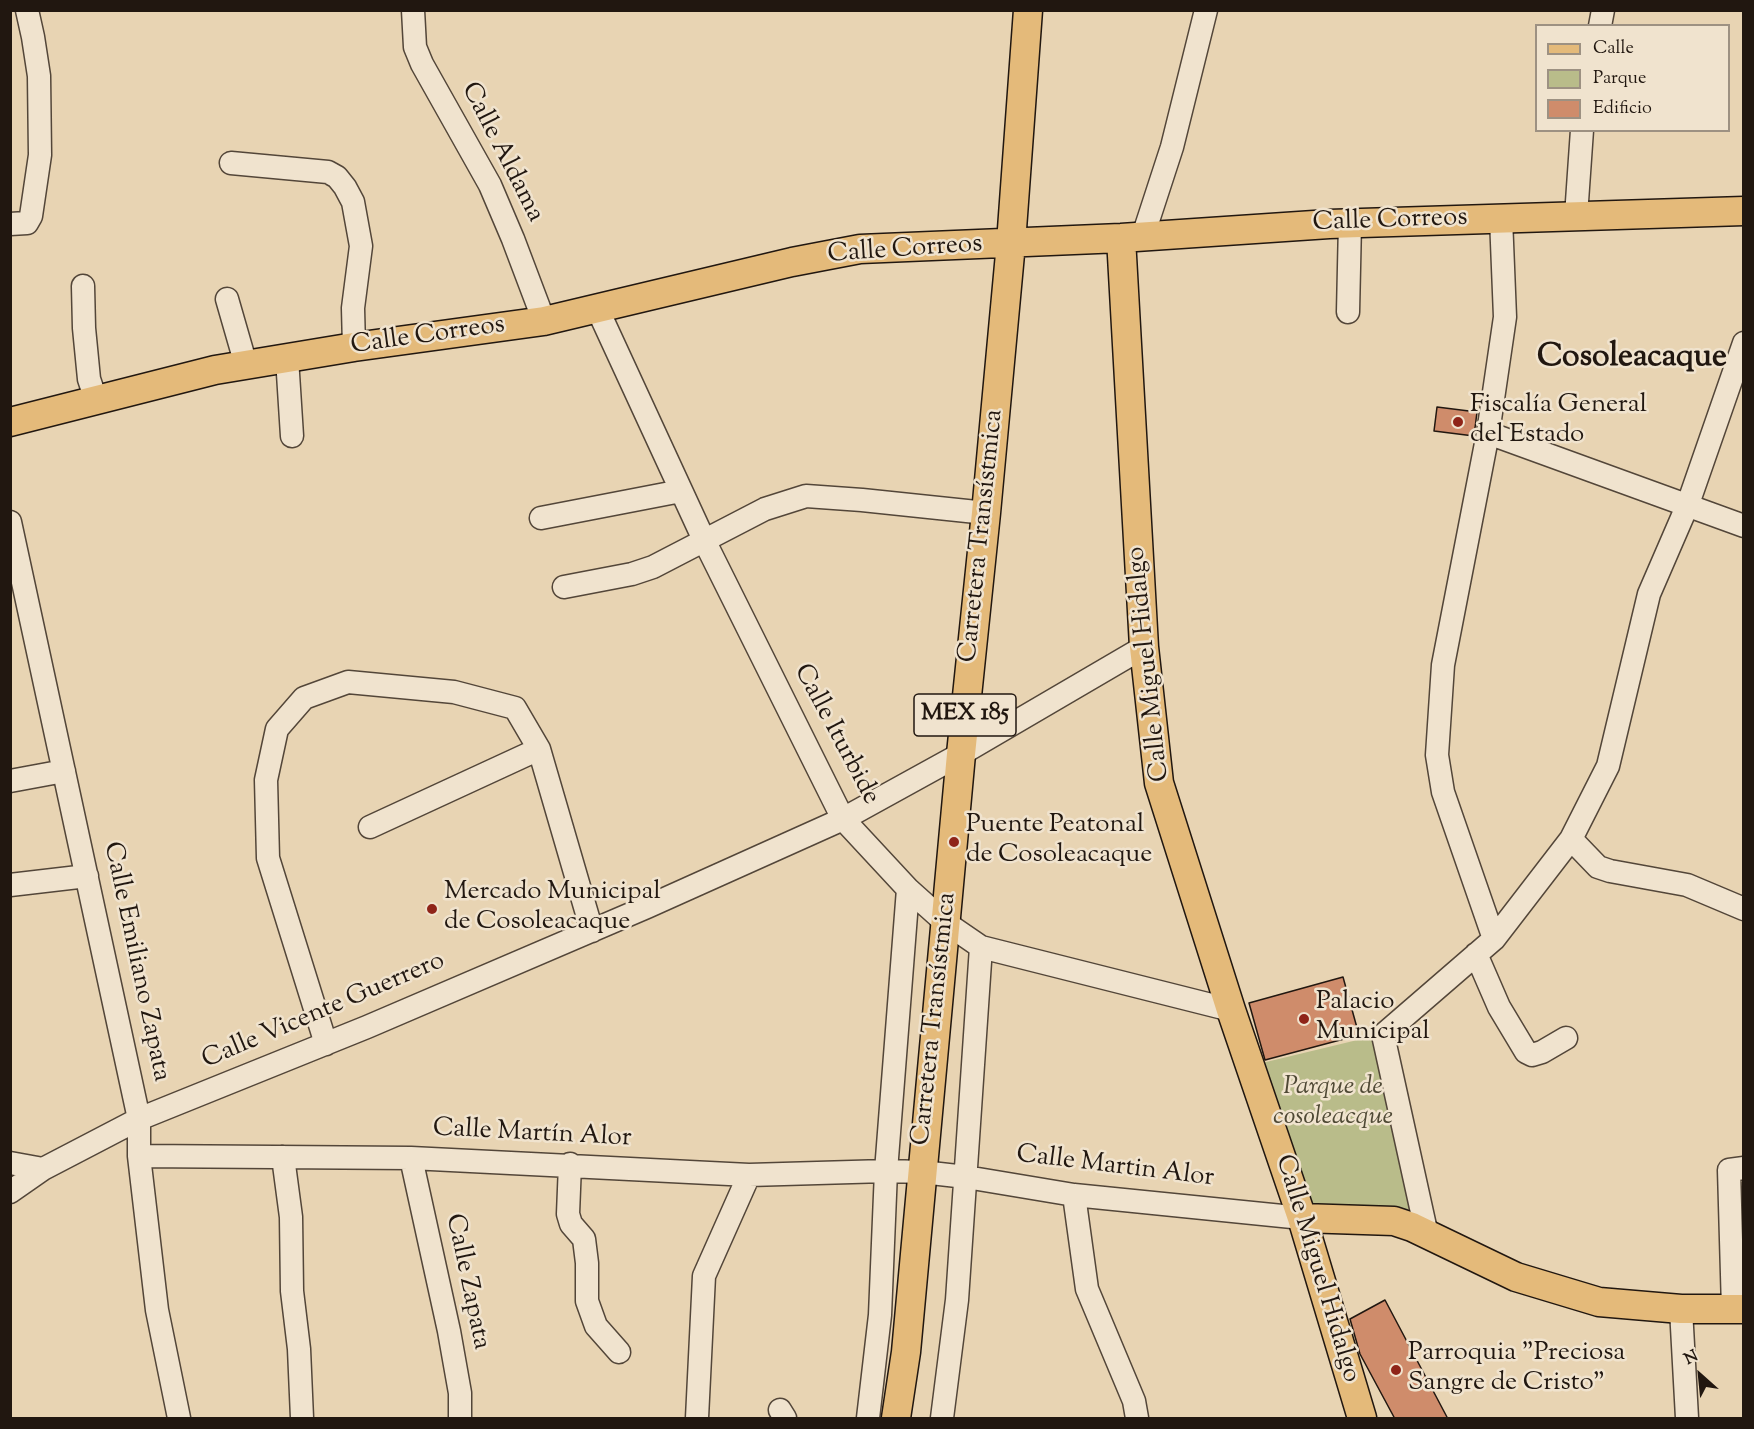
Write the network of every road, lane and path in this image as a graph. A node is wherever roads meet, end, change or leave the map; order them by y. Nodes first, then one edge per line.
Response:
1 (27, 10) edge
2 (413, 10) edge
3 (1028, 10) edge
4 (1206, 10) edge
5 (1582, 132) edge
6 (231, 163) dead end
7 (1743, 211) edge
8 (1576, 216) junction
9 (1501, 218) junction
10 (1350, 223) junction
11 (10, 224) edge
12 (1132, 237) junction
13 (1011, 243) junction
14 (83, 286) dead end
15 (227, 299) dead end
16 (597, 308) junction
17 (1348, 312) dead end
18 (544, 321) junction
19 (1743, 343) edge
20 (354, 347) junction
21 (287, 358) junction
22 (246, 365) junction
23 (96, 400) junction
24 (10, 422) edge
25 (1488, 434) junction
26 (291, 436) dead end
27 (681, 492) junction
28 (1688, 504) junction
29 (986, 513) junction
30 (541, 518) dead end
31 (10, 522) edge
32 (1743, 526) edge
33 (704, 540) junction
34 (564, 587) dead end
35 (1144, 647) junction
36 (539, 749) junction
37 (960, 754) junction
38 (64, 771) junction
39 (10, 781) edge
40 (843, 819) junction
41 (370, 827) dead end
42 (1570, 839) junction
43 (87, 876) junction
44 (10, 885) edge
45 (908, 889) junction
46 (1743, 909) edge
47 (946, 923) junction
48 (592, 931) junction
49 (1494, 939) junction
50 (981, 946) junction
51 (1476, 954) junction
52 (1231, 1010) junction
53 (1566, 1038) dead end
54 (327, 1044) junction
55 (139, 1119) junction
56 (140, 1156) junction
57 (284, 1157) junction
58 (411, 1158) junction
59 (10, 1163) edge
60 (570, 1164) junction
61 (1743, 1168) edge
62 (43, 1169) junction
63 (886, 1171) junction
64 (922, 1172) junction
65 (749, 1174) junction
66 (966, 1177) junction
67 (10, 1192) edge
68 (1074, 1195) junction
69 (1302, 1218) junction
70 (1427, 1235) junction
71 (1681, 1308) junction
72 (1738, 1309) edge
73 (619, 1352) dead end
74 (179, 1419) edge
75 (302, 1419) edge
76 (460, 1419) edge
77 (697, 1419) edge
78 (868, 1419) edge
79 (896, 1419) edge
80 (942, 1419) edge
81 (1137, 1419) edge
82 (1362, 1419) edge
83 (1687, 1419) edge

1 - 11 street
2 - 18 street, Calle Aldama
3 - 13 main road, Carretera Transístmica / MEX 185
4 - 12 street
5 - 8 street
6 - 20 street
7 - 8 main road, Calle Correos
8 - 9 main road, Calle Correos
9 - 10 main road, Calle Correos
9 - 25 street
10 - 12 main road, Calle Correos
10 - 17 street
12 - 13 main road, Calle Correos
12 - 35 main road, Calle Miguel Hidalgo
13 - 16 main road, Calle Correos
13 - 29 main road, Carretera Transístmica / MEX 185
14 - 23 street
15 - 22 street
16 - 18 main road, Calle Correos
16 - 27 street, Calle Iturbide
18 - 20 main road, Calle Correos
19 - 28 street
20 - 21 main road, Calle Correos
21 - 22 main road, Calle Correos
21 - 26 street
22 - 23 main road, Calle Correos
23 - 24 main road, Calle Correos
25 - 28 street
25 - 49 street
27 - 30 street
27 - 33 street, Calle Iturbide
28 - 32 street
28 - 42 street
29 - 33 street
29 - 37 main road, Carretera Transístmica / MEX 185
31 - 38 street, Calle Emiliano Zapata
33 - 34 street
33 - 40 street, Calle Iturbide
35 - 37 street, Calle Vicente Guerrero
35 - 52 main road, Calle Miguel Hidalgo
36 - 41 street
36 - 48 street
36 - 54 street
37 - 40 street, Calle Vicente Guerrero
37 - 47 main road, Carretera Transístmica / MEX 185
38 - 39 street
38 - 43 street, Calle Emiliano Zapata
40 - 45 street, Calle Iturbide
40 - 48 street, Calle Vicente Guerrero
42 - 46 street
42 - 49 street
43 - 44 street
43 - 55 street, Calle Emiliano Zapata
45 - 47 street, Calle Iturbide
45 - 63 street
47 - 50 street, Calle Iturbide
47 - 64 main road, Carretera Transístmica / MEX 185
48 - 54 street, Calle Vicente Guerrero
49 - 51 street
50 - 52 street, Calle Iturbide
50 - 66 street
51 - 53 street
51 - 70 street
52 - 69 main road, Calle Miguel Hidalgo
54 - 55 street, Calle Vicente Guerrero
55 - 56 street, Calle Emiliano Zapata
55 - 62 street, Calle Vicente Guerrero
56 - 57 street, Calle Martín Alor
56 - 74 street, Calle Emiliano Zapata
57 - 58 street, Calle Martín Alor
57 - 75 street
58 - 60 street, Calle Martín Alor
58 - 76 street, Calle Zapata
59 - 62 street
60 - 65 street, Calle Martín Alor
60 - 73 street
61 - 72 street
62 - 67 street, Calle Vicente Guerrero
63 - 64 street, Calle Martín Alor
63 - 65 street, Calle Martín Alor
63 - 78 street
64 - 66 street, Calle Martin Alor
64 - 79 main road, Carretera Transístmica / MEX 185
65 - 77 street
66 - 68 street, Calle Martin Alor
66 - 80 street
68 - 69 street, Calle Martin Alor
68 - 81 street
69 - 70 main road
69 - 82 main road, Calle Miguel Hidalgo
70 - 71 main road
71 - 72 main road
71 - 83 street

